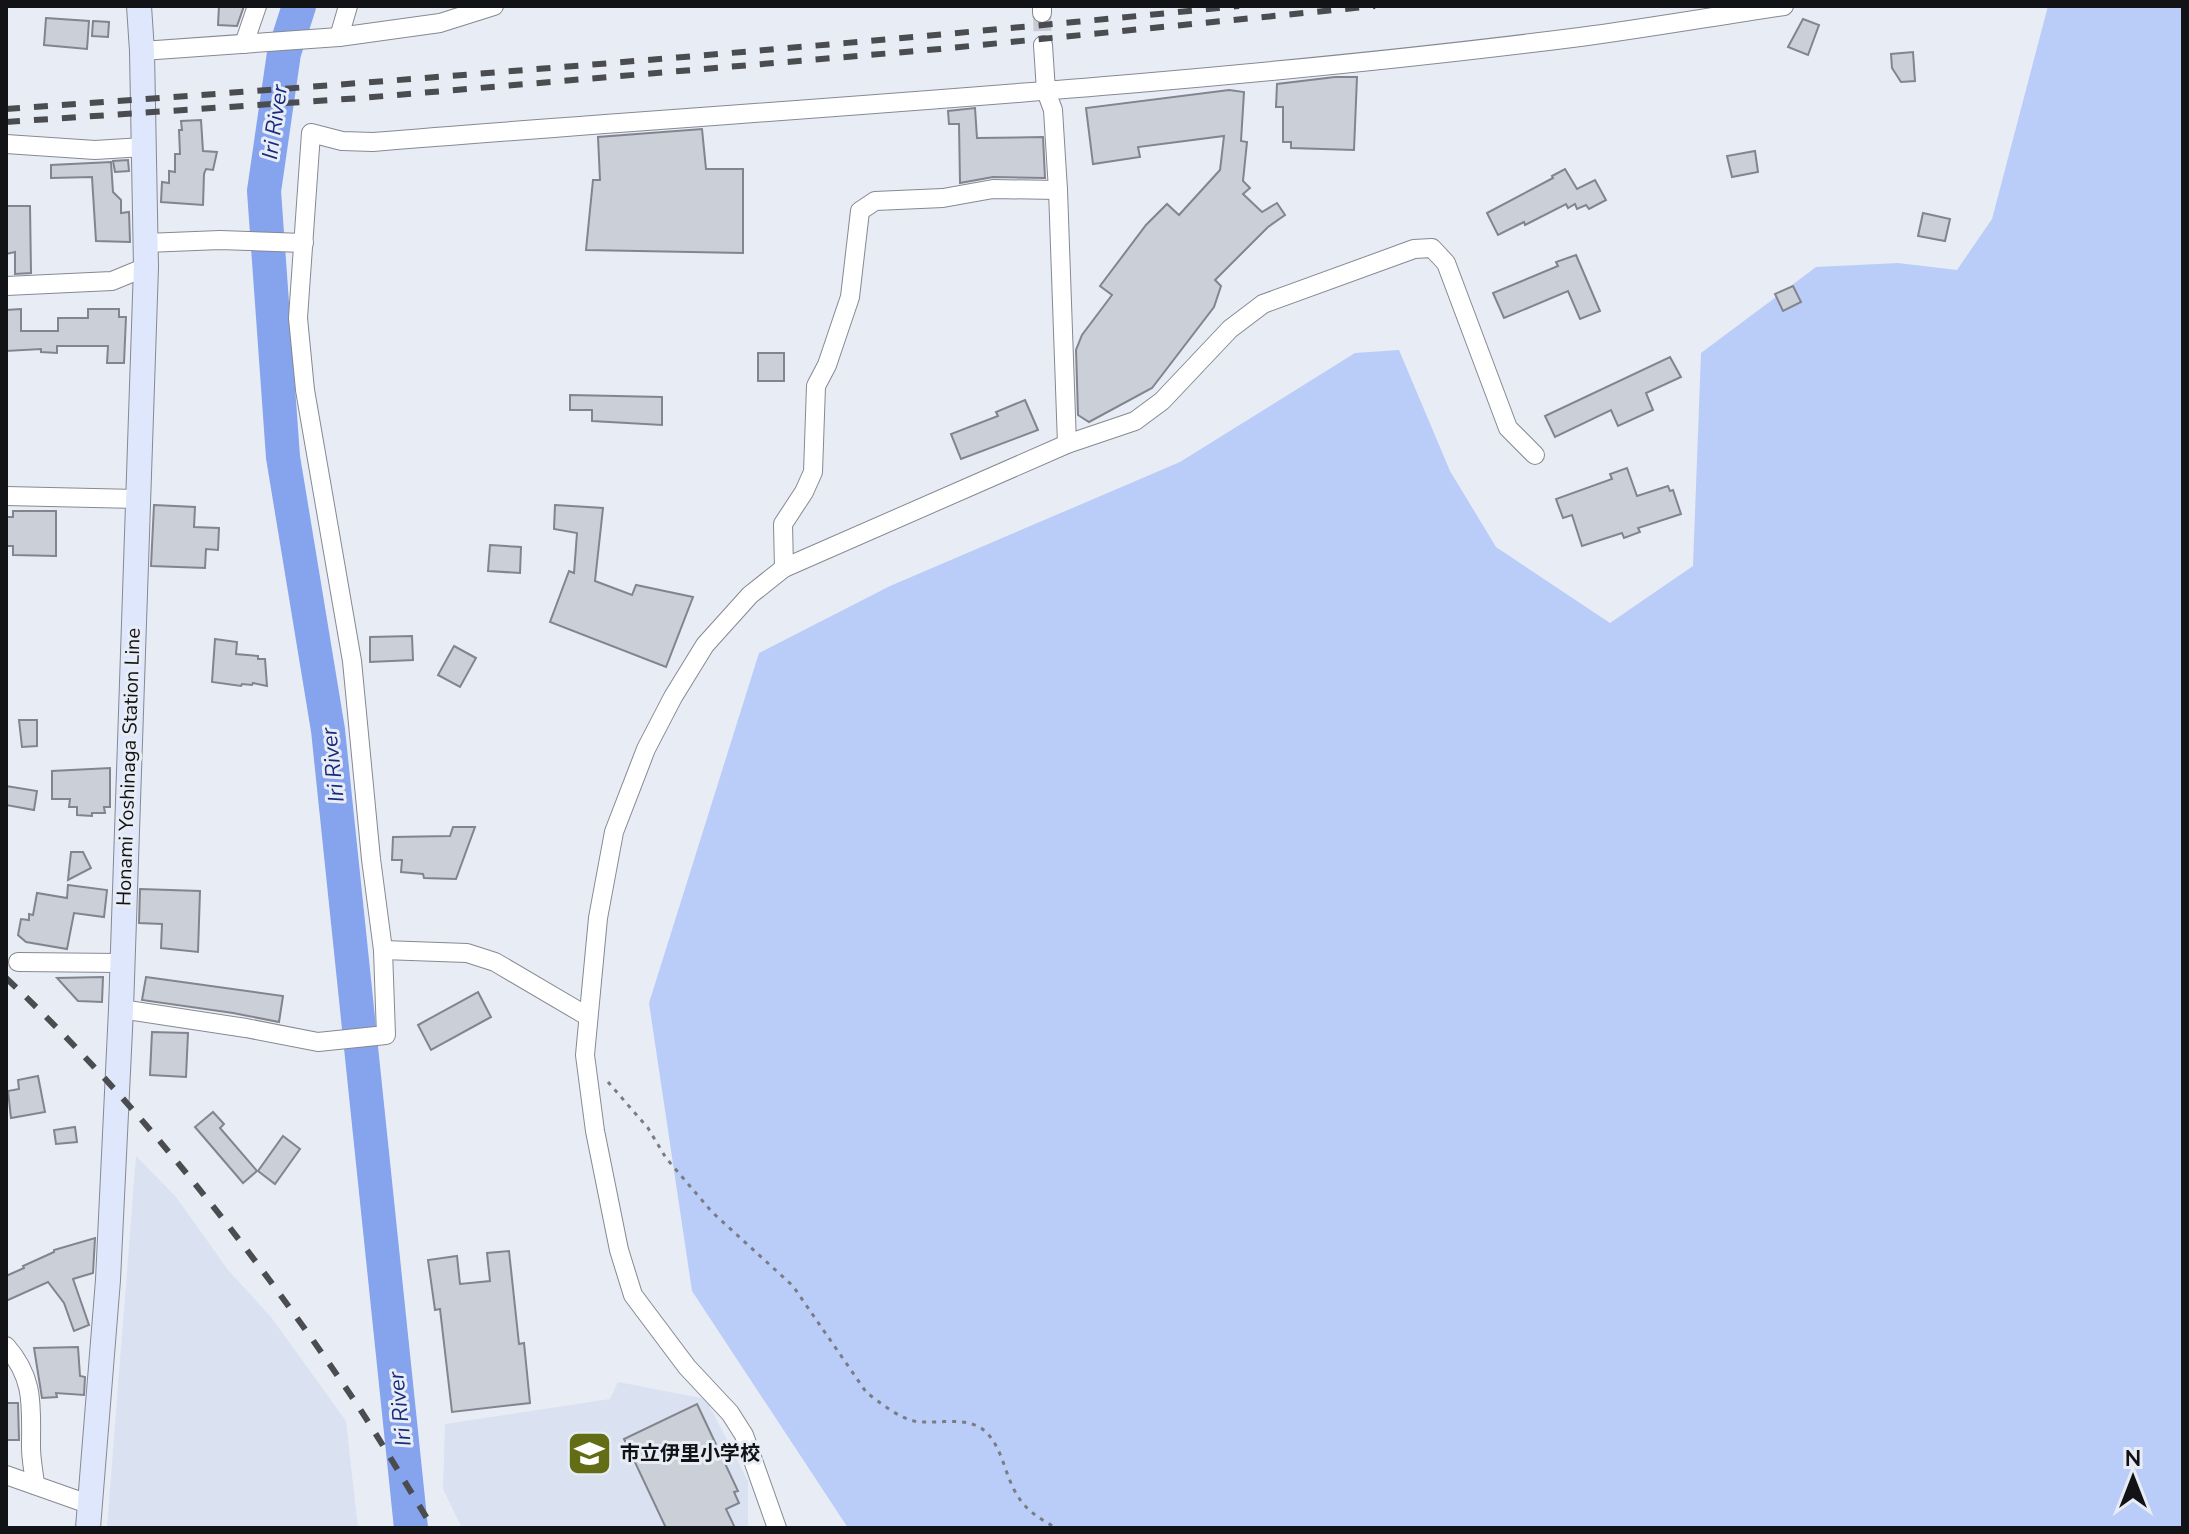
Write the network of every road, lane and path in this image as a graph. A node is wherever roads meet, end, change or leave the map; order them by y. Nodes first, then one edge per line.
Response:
1 (139, 6) edge
2 (257, 6) edge
3 (348, 6) edge
4 (494, 6) edge
5 (1784, 6) edge
6 (339, 37) junction
7 (244, 44) junction
8 (1043, 45) tunnel mouth
9 (142, 51) junction
10 (1046, 91) junction
11 (6, 144) edge
12 (143, 147) junction
13 (1058, 190) junction
14 (146, 243) junction
15 (303, 243) junction
16 (146, 267) junction
17 (6, 286) edge
18 (1067, 444) junction
19 (1535, 455) dead end
20 (6, 496) edge
21 (137, 499) junction
22 (784, 568) junction
23 (383, 950) junction
24 (18, 962) dead end
25 (120, 963) junction
26 (121, 1009) junction
27 (587, 1016) junction
28 (585, 1055) junction
29 (6, 1346) edge
30 (6, 1475) edge
31 (35, 1485) junction
32 (90, 1516) edge
33 (777, 1528) edge
34 (1057, 1528) edge

1 - 9 main road, Honami Yoshinaga Station Line
2 - 7 street
3 - 6 street
4 - 6 street
5 - 10 street
6 - 7 street
7 - 9 street
8 - 10 street
9 - 12 main road, Honami Yoshinaga Station Line
10 - 13 street
10 - 15 street
11 - 12 street
12 - 14 main road, Honami Yoshinaga Station Line
13 - 18 street
13 - 22 street
14 - 15 street
14 - 16 main road, Honami Yoshinaga Station Line
15 - 23 street
16 - 17 street
16 - 21 main road, Honami Yoshinaga Station Line
18 - 19 street
18 - 22 street
20 - 21 street
21 - 25 main road, Honami Yoshinaga Station Line
22 - 27 street
23 - 26 street
23 - 27 street
24 - 25 street
25 - 26 main road, Honami Yoshinaga Station Line
26 - 32 main road, Honami Yoshinaga Station Line
27 - 28 street
28 - 33 street
28 - 34 path
29 - 31 street
30 - 31 street
31 - 32 street

